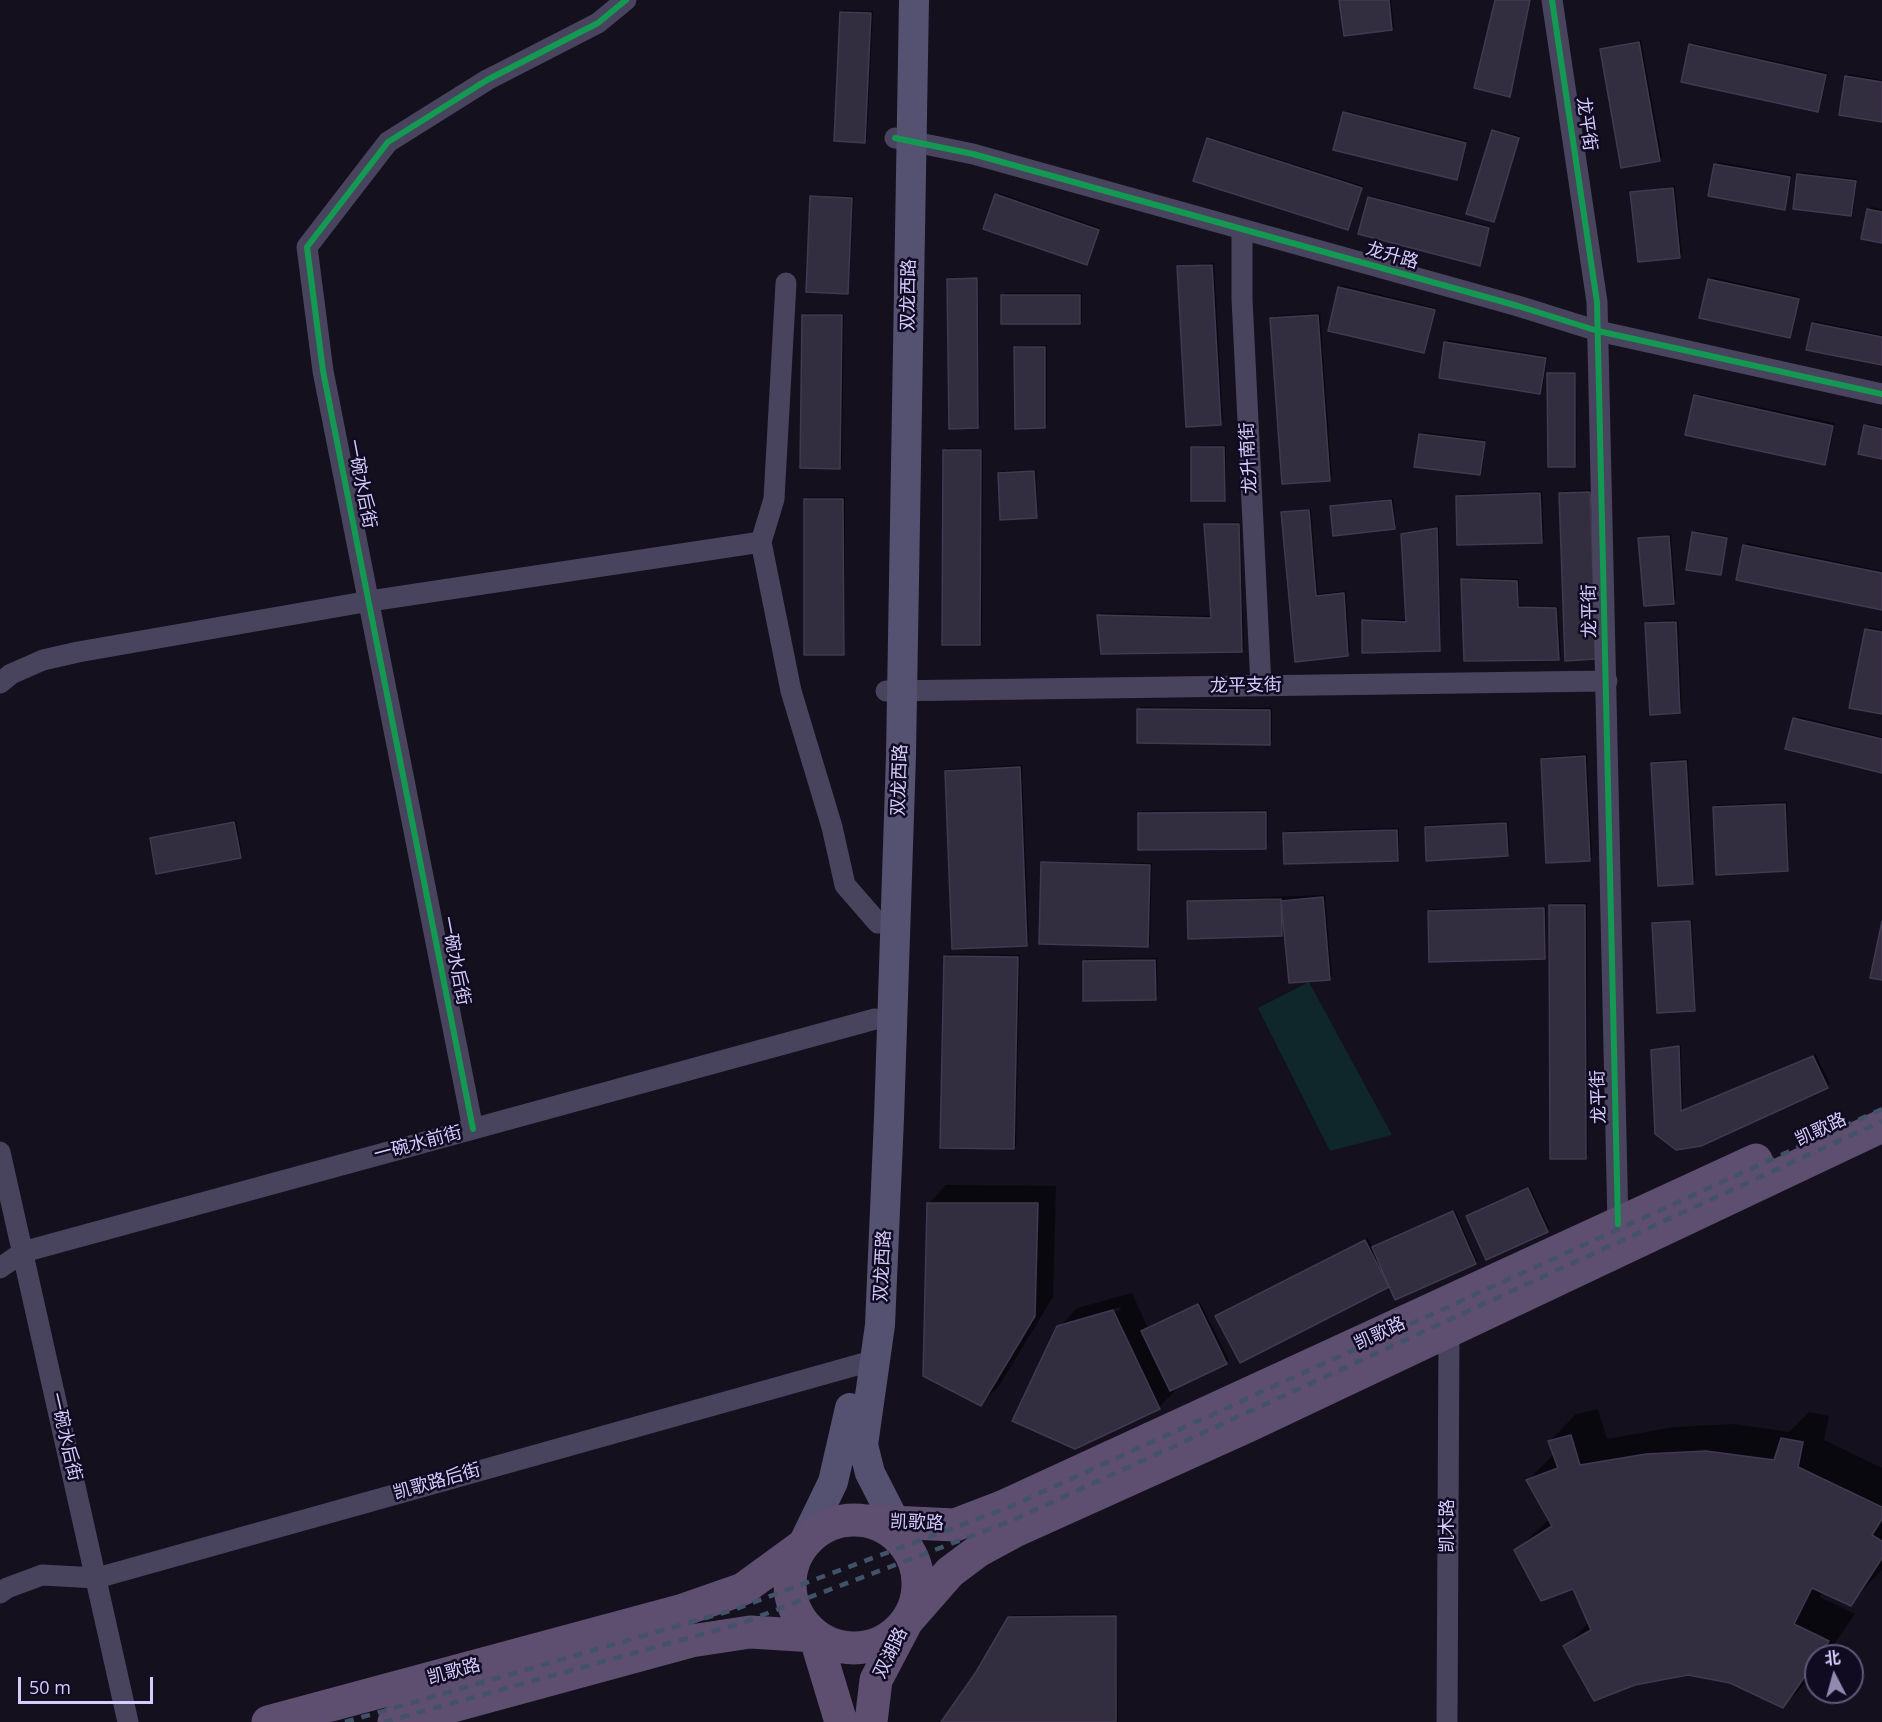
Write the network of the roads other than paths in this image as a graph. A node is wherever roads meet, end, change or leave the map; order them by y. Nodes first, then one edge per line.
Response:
1 (626, 0) edge
2 (898, 0) edge
3 (914, 0) edge
4 (1552, 0) edge
5 (904, 139) junction
6 (1242, 229) junction
7 (786, 283) dead end
8 (1598, 332) junction
9 (1882, 394) edge
10 (762, 542) junction
11 (370, 601) junction
12 (1606, 681) junction
13 (0, 683) edge
14 (1261, 686) junction
15 (894, 691) junction
16 (878, 923) junction
17 (875, 1019) junction
18 (1882, 1102) edge
19 (1882, 1126) edge
20 (473, 1129) junction
21 (0, 1152) edge
22 (1618, 1224) junction
23 (23, 1252) junction
24 (0, 1268) edge
25 (1449, 1330) junction
26 (866, 1362) junction
27 (890, 1531) junction
28 (802, 1546) junction
29 (97, 1578) junction
30 (0, 1593) edge
31 (907, 1621) junction
32 (815, 1636) junction
33 (128, 1722) edge
34 (268, 1722) edge
35 (394, 1722) edge
36 (841, 1722) edge
37 (870, 1722) edge
38 (1447, 1722) edge

1 - 11 street, 一碗水后街
2 - 5 main road, 双龙西路
3 - 5 main road, 双龙西路
4 - 8 street, 龙平街
5 - 6 street, 龙升路
5 - 15 main road, 双龙西路
6 - 8 street, 龙升路
6 - 14 street, 龙升南街
7 - 10 street
8 - 9 street, 龙升路
8 - 12 street, 龙平街
10 - 11 street
10 - 16 street
11 - 13 street
11 - 20 street, 一碗水后街
12 - 14 street, 龙平支街
12 - 22 street, 龙平街
14 - 15 street, 龙平支街
15 - 16 main road, 双龙西路
15 - 26 main road, 双龙西路
16 - 17 main road, 双龙西路
17 - 20 street, 一碗水前街
17 - 26 main road, 双龙西路
18 - 22 main road, 凯歌路
19 - 25 main road, 凯歌路
20 - 23 street, 一碗水前街
21 - 23 street, 一碗水后街
22 - 27 main road, 凯歌路
23 - 24 street, 一碗水前街
23 - 29 street, 一碗水后街
25 - 31 main road, 凯歌路
25 - 38 street, 凯木路
26 - 27 main road, 双龙西路
26 - 28 main road, 双龙西路
26 - 29 street, 凯歌路后街
27 - 28 main road
27 - 31 main road
28 - 32 main road
28 - 34 main road, 凯歌路
29 - 30 street, 凯歌路后街
29 - 33 street, 一碗水后街
31 - 32 main road
31 - 37 main road, 双湖路
32 - 35 main road, 凯歌路
32 - 36 main road

